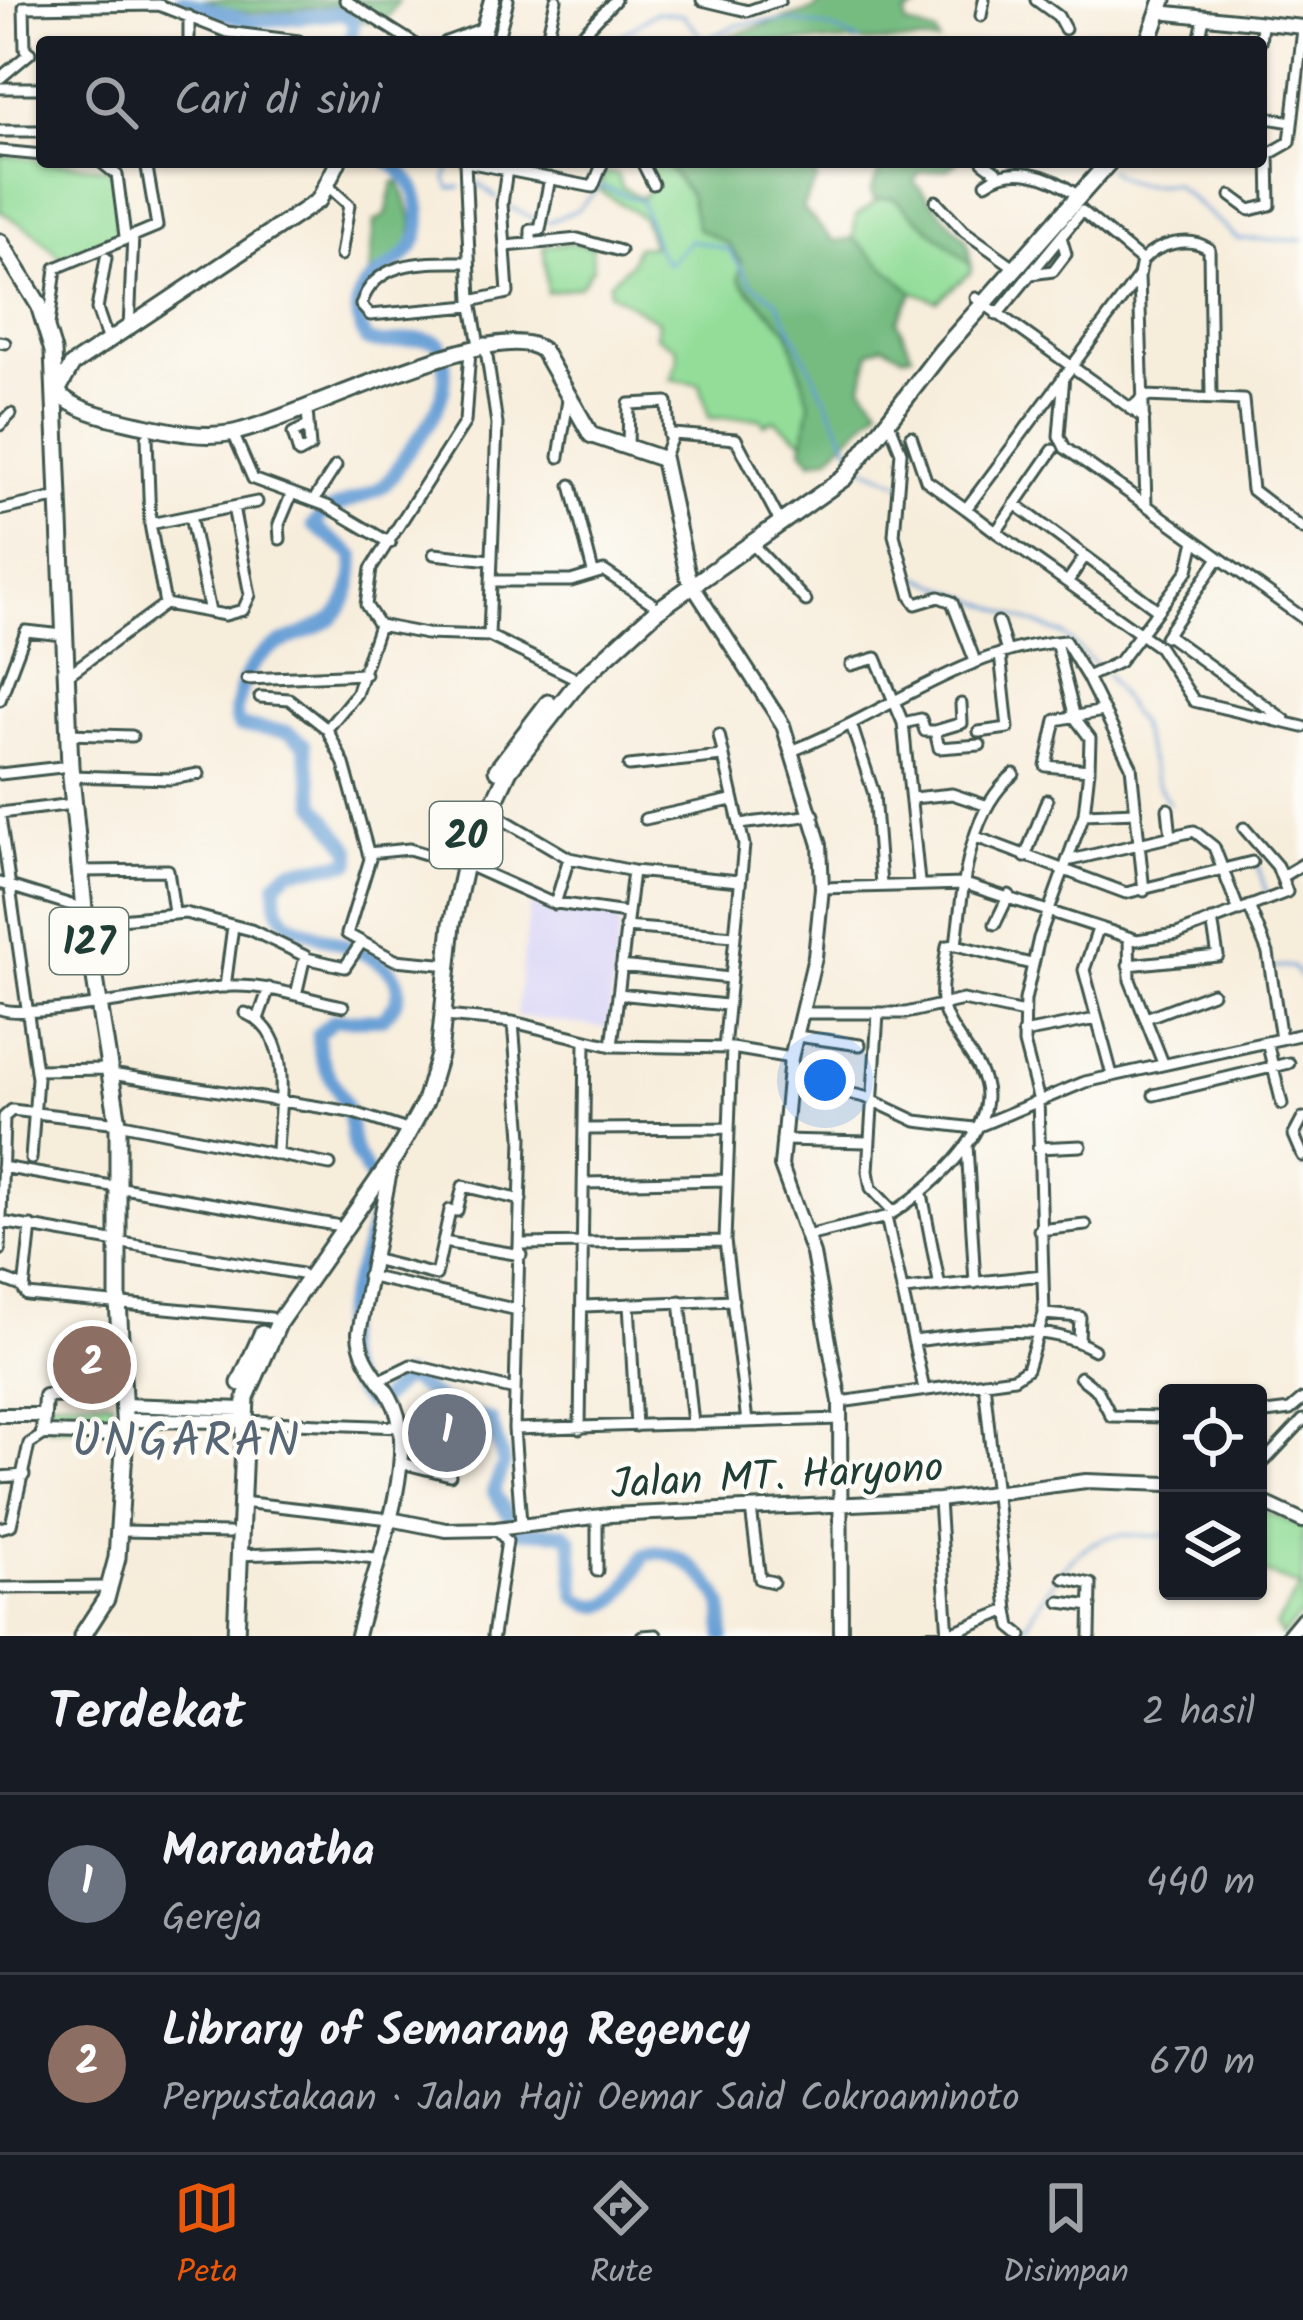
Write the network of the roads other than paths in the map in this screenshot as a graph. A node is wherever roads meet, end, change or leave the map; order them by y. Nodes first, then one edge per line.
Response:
1 (345, 0) edge
2 (508, 0) edge
3 (556, 0) edge
4 (615, 0) edge
5 (702, 0) edge
6 (780, 0) edge
7 (984, 0) edge
8 (1036, 0) edge
9 (485, 5) edge
10 (1166, 6) edge
11 (189, 16) junction
12 (982, 16) dead end
13 (1204, 18) junction
14 (1262, 26) junction
15 (1303, 28) edge
16 (1065, 29) dead end
17 (482, 35) edge
18 (189, 36) edge
19 (225, 36) edge
20 (402, 36) edge
21 (499, 36) edge
22 (547, 36) edge
23 (581, 36) edge
24 (1151, 36) edge
25 (1158, 36) edge
26 (1200, 36) edge
27 (1261, 36) edge
28 (36, 48) edge
29 (25, 49) junction
30 (0, 78) edge
31 (1300, 85) edge
32 (0, 88) edge
33 (36, 88) edge
34 (1296, 114) edge
35 (0, 131) edge
36 (36, 131) edge
37 (1290, 136) junction
38 (1303, 138) edge
39 (0, 152) edge
40 (36, 155) edge
41 (108, 168) edge
42 (147, 168) edge
43 (336, 168) edge
44 (466, 168) edge
45 (501, 168) edge
46 (601, 168) edge
47 (645, 168) edge
48 (991, 168) edge
49 (1098, 168) edge
50 (1099, 168) edge
51 (507, 169) junction
52 (1001, 175) junction
53 (550, 178) junction
54 (986, 183) dead end
55 (653, 184) dead end
56 (328, 186) junction
57 (1074, 193) junction
58 (1231, 196) dead end
59 (936, 201) dead end
60 (129, 236) junction
61 (0, 242) edge
62 (531, 243) junction
63 (506, 246) junction
64 (620, 251) dead end
65 (341, 255) dead end
66 (106, 258) dead end
67 (1142, 261) junction
68 (468, 262) junction
69 (1010, 264) junction
70 (1139, 276) junction
71 (471, 303) junction
72 (985, 306) junction
73 (129, 329) junction
74 (108, 341) junction
75 (51, 343) junction
76 (478, 345) junction
77 (72, 365) junction
78 (1066, 371) junction
79 (57, 392) junction
80 (1211, 395) junction
81 (1145, 396) junction
82 (568, 400) junction
83 (1130, 409) junction
84 (10, 414) dead end
85 (1144, 418) junction
86 (890, 422) junction
87 (0, 425) edge
88 (233, 433) junction
89 (669, 436) junction
90 (910, 436) dead end
91 (147, 437) dead end
92 (628, 447) junction
93 (1059, 449) junction
94 (858, 457) junction
95 (559, 458) dead end
96 (663, 459) junction
97 (336, 466) dead end
98 (571, 485) dead end
99 (292, 493) junction
100 (59, 497) junction
101 (314, 500) junction
102 (257, 502) dead end
103 (1015, 504) junction
104 (1146, 505) junction
105 (233, 507) junction
106 (966, 509) junction
107 (0, 510) edge
108 (190, 516) junction
109 (778, 518) junction
110 (150, 524) junction
111 (1303, 529) edge
112 (996, 532) junction
113 (280, 539) dead end
114 (1195, 541) junction
115 (390, 543) junction
116 (753, 545) junction
117 (434, 554) dead end
118 (1085, 556) junction
119 (1219, 558) junction
120 (491, 560) junction
121 (593, 572) junction
122 (491, 581) junction
123 (690, 581) junction
124 (1068, 581) junction
125 (806, 601) dead end
126 (652, 603) junction
127 (165, 604) junction
128 (1158, 610) junction
129 (210, 612) junction
130 (1303, 618) edge
131 (998, 622) dead end
132 (379, 625) junction
133 (1141, 634) junction
134 (63, 635) junction
135 (1167, 635) junction
136 (489, 636) junction
137 (1050, 643) junction
138 (1159, 647) junction
139 (1004, 653) junction
140 (975, 661) junction
141 (851, 665) dead end
142 (365, 674) junction
143 (1097, 674) junction
144 (571, 676) junction
145 (65, 677) junction
146 (247, 679) dead end
147 (260, 697) dead end
148 (0, 700) edge
149 (894, 704) junction
150 (961, 704) dead end
151 (1103, 711) junction
152 (1075, 718) junction
153 (904, 723) junction
154 (1289, 723) junction
155 (961, 724) junction
156 (852, 727) junction
157 (1303, 728) edge
158 (327, 730) junction
159 (935, 731) junction
160 (979, 732) dead end
161 (68, 734) junction
162 (719, 735) dead end
163 (132, 736) dead end
164 (980, 745) dead end
165 (962, 746) junction
166 (794, 751) junction
167 (722, 756) junction
168 (629, 766) dead end
169 (1089, 770) junction
170 (70, 771) junction
171 (0, 774) edge
172 (199, 774) dead end
173 (1014, 774) dead end
174 (913, 798) junction
175 (731, 800) junction
176 (1047, 800) dead end
177 (73, 804) junction
178 (988, 806) junction
179 (1168, 809) dead end
180 (487, 810) junction
181 (1136, 812) junction
182 (1084, 814) junction
183 (0, 815) edge
184 (814, 815) junction
185 (645, 819) dead end
186 (740, 824) junction
187 (1244, 827) dead end
188 (976, 837) junction
189 (1171, 837) junction
190 (1140, 846) junction
191 (368, 853) junction
192 (1025, 857) junction
193 (569, 858) junction
194 (1071, 860) junction
195 (1252, 862) dead end
196 (460, 863) junction
197 (1303, 864) edge
198 (1223, 870) junction
199 (80, 871) junction
200 (633, 871) junction
201 (1065, 874) junction
202 (1283, 876) junction
203 (739, 880) junction
204 (919, 882) junction
205 (4, 884) edge
206 (965, 884) junction
207 (881, 885) junction
208 (822, 888) junction
209 (1144, 891) junction
210 (1009, 895) junction
211 (555, 904) junction
212 (1248, 907) junction
213 (1048, 910) junction
214 (174, 912) junction
215 (626, 913) junction
216 (85, 915) junction
217 (1212, 920) junction
218 (995, 924) dead end
219 (232, 926) junction
220 (625, 926) junction
221 (1098, 929) junction
222 (734, 936) junction
223 (1129, 940) junction
224 (361, 943) junction
225 (956, 945) junction
226 (306, 958) junction
227 (439, 964) junction
228 (1031, 964) junction
229 (1128, 965) junction
230 (621, 967) junction
231 (729, 978) junction
232 (225, 987) junction
233 (269, 988) junction
234 (1213, 993) dead end
235 (618, 994) junction
236 (296, 995) junction
237 (98, 1001) junction
238 (726, 1005) junction
239 (343, 1006) dead end
240 (942, 1006) junction
241 (0, 1009) edge
242 (29, 1010) junction
243 (806, 1012) junction
244 (245, 1013) dead end
245 (878, 1013) junction
246 (1024, 1013) junction
247 (444, 1016) junction
248 (1146, 1018) junction
249 (258, 1019) junction
250 (1096, 1019) junction
251 (513, 1022) junction
252 (1023, 1033) junction
253 (1303, 1034) edge
254 (797, 1036) junction
255 (1281, 1039) junction
256 (585, 1042) junction
257 (1267, 1042) junction
258 (860, 1045) dead end
259 (612, 1046) junction
260 (728, 1048) junction
261 (791, 1058) junction
262 (1163, 1063) junction
263 (1289, 1063) dead end
264 (1274, 1066) junction
265 (36, 1070) junction
266 (110, 1071) junction
267 (1112, 1075) junction
268 (788, 1079) junction
269 (1154, 1095) dead end
270 (1038, 1097) junction
271 (873, 1101) junction
272 (278, 1102) junction
273 (1282, 1104) dead end
274 (4, 1111) edge
275 (33, 1112) junction
276 (1303, 1118) edge
277 (118, 1123) junction
278 (401, 1128) junction
279 (729, 1128) junction
280 (974, 1128) junction
281 (586, 1129) junction
282 (1299, 1131) edge
283 (781, 1140) junction
284 (867, 1142) junction
285 (967, 1145) junction
286 (1082, 1146) dead end
287 (1038, 1148) junction
288 (278, 1153) junction
289 (1303, 1156) edge
290 (31, 1159) dead end
291 (385, 1162) junction
292 (330, 1165) dead end
293 (2, 1167) edge
294 (726, 1180) junction
295 (586, 1183) junction
296 (118, 1186) junction
297 (922, 1194) junction
298 (358, 1199) junction
299 (521, 1200) junction
300 (890, 1215) junction
301 (2, 1222) edge
302 (335, 1225) junction
303 (31, 1226) junction
304 (1086, 1226) dead end
305 (1039, 1230) junction
306 (807, 1236) junction
307 (118, 1238) junction
308 (725, 1241) junction
309 (443, 1242) junction
310 (586, 1246) junction
311 (521, 1249) junction
312 (0, 1250) edge
313 (372, 1259) junction
314 (302, 1274) junction
315 (1042, 1274) junction
316 (368, 1276) junction
317 (0, 1278) edge
318 (975, 1283) junction
319 (940, 1287) junction
320 (24, 1290) junction
321 (905, 1291) junction
322 (118, 1300) junction
323 (734, 1300) junction
324 (680, 1301) junction
325 (629, 1304) junction
326 (584, 1306) junction
327 (518, 1310) junction
328 (1043, 1314) junction
329 (271, 1318) junction
330 (1037, 1336) junction
331 (915, 1341) junction
332 (1079, 1341) junction
333 (1094, 1350) dead end
334 (1080, 1377) dead end
335 (984, 1382) junction
336 (384, 1388) junction
337 (924, 1389) junction
338 (515, 1390) junction
339 (1303, 1399) edge
340 (840, 1402) junction
341 (1267, 1413) edge
342 (124, 1414) junction
343 (0, 1415) edge
344 (43, 1415) junction
345 (238, 1415) junction
346 (1159, 1417) edge
347 (842, 1419) junction
348 (1303, 1420) edge
349 (747, 1422) junction
350 (693, 1424) junction
351 (636, 1426) junction
352 (400, 1427) junction
353 (514, 1429) junction
354 (580, 1430) junction
355 (43, 1435) junction
356 (1267, 1458) edge
357 (402, 1463) junction
358 (450, 1474) dead end
359 (23, 1475) junction
360 (0, 1477) edge
361 (1159, 1484) edge
362 (998, 1492) junction
363 (939, 1500) junction
364 (240, 1502) junction
365 (1267, 1503) edge
366 (842, 1507) junction
367 (751, 1509) junction
368 (597, 1516) junction
369 (390, 1519) junction
370 (1303, 1521) edge
371 (510, 1525) junction
372 (0, 1528) edge
373 (122, 1532) junction
374 (229, 1533) junction
375 (238, 1555) junction
376 (375, 1558) junction
377 (597, 1571) dead end
378 (1064, 1578) dead end
379 (773, 1582) dead end
380 (110, 1587) junction
381 (0, 1588) edge
382 (1060, 1602) dead end
383 (1090, 1606) junction
384 (1008, 1610) junction
385 (1303, 1618) edge
386 (656, 1635) edge
387 (948, 1635) edge
388 (1020, 1635) edge
389 (82, 1636) edge
390 (227, 1636) edge
391 (236, 1636) edge
392 (357, 1636) edge
393 (493, 1636) edge
394 (643, 1636) edge
395 (841, 1636) edge
396 (924, 1636) edge
397 (1090, 1636) edge
398 (1288, 1636) edge

1 - 20 street
2 - 21 street
3 - 22 street
4 - 23 street
5 - 6 street
7 - 12 street
8 - 16 street
9 - 17 main road
10 - 13 street
10 - 24 main road
10 - 25 main road
11 - 18 street
11 - 19 street
11 - 29 street
13 - 14 street
13 - 26 street
14 - 15 street
14 - 27 street
15 - 31 street
28 - 29 street
29 - 30 street
31 - 34 street
32 - 33 street
34 - 37 street
35 - 36 street
37 - 38 street
37 - 58 street
39 - 40 street
41 - 60 street
42 - 60 street
43 - 56 main road
44 - 68 street
45 - 51 street
46 - 53 street
47 - 55 street
48 - 52 street
49 - 57 main road, 20
50 - 72 main road, 20
51 - 53 street
51 - 63 street
52 - 54 street
52 - 57 street
53 - 62 street
56 - 65 street
56 - 73 main road
57 - 69 main road, 20
59 - 69 street
60 - 73 street
60 - 75 street
61 - 75 main road, 127
62 - 63 street
62 - 64 street
63 - 71 street
66 - 74 street
67 - 70 street
67 - 72 street
67 - 80 street
68 - 71 street
68 - 71 street
69 - 72 main road, 20
70 - 78 street
70 - 81 street
71 - 76 street
72 - 78 street
72 - 86 main road, 20
72 - 94 main road, 20
73 - 74 main road
74 - 77 main road
75 - 77 main road
75 - 79 main road, 127
76 - 82 main road
76 - 88 main road
76 - 115 street
76 - 120 street
77 - 79 main road
78 - 83 street
78 - 93 street
78 - 106 street
79 - 88 main road
79 - 100 main road, 127
80 - 81 street
80 - 111 street
81 - 83 street
81 - 85 street
82 - 92 main road
82 - 95 street
83 - 85 street
84 - 87 street
85 - 104 street
86 - 94 main road, 20
86 - 140 street
88 - 99 street
89 - 92 street
89 - 96 street
89 - 109 street
90 - 106 street
91 - 110 street
92 - 96 main road
93 - 103 street
93 - 104 street
94 - 109 main road, 20
94 - 116 main road, 20
96 - 123 main road
97 - 101 street
98 - 121 street
99 - 101 street
99 - 113 street
100 - 107 street
100 - 134 main road, 127
101 - 115 street
102 - 105 street
103 - 112 street
103 - 118 street
104 - 114 street
105 - 108 street
105 - 129 street
106 - 112 street
108 - 110 street
108 - 129 street
109 - 123 main road, 20
110 - 127 street
112 - 124 street
114 - 119 street
114 - 128 street
115 - 132 street
116 - 123 main road, 20
116 - 125 street
117 - 120 street
118 - 124 street
118 - 128 street
119 - 130 street
119 - 135 street
120 - 122 street
121 - 122 street
121 - 126 street
122 - 136 street
123 - 126 main road, 20
123 - 166 street
123 - 180 main road, 20
124 - 133 street
126 - 144 main road, 20
127 - 129 street
127 - 145 street
128 - 133 street
131 - 139 street
132 - 136 street
132 - 142 street
133 - 138 street
133 - 143 street
134 - 145 main road, 127
134 - 148 street
135 - 138 street
135 - 154 street
136 - 144 street
137 - 139 street
137 - 143 street
137 - 152 street
138 - 154 street
139 - 140 street
139 - 160 street
140 - 149 street
141 - 149 street
142 - 146 street
142 - 158 street
143 - 151 street
144 - 196 main road, 20
145 - 161 main road, 127
147 - 158 street
149 - 153 street
149 - 156 street
150 - 155 street
151 - 152 street
151 - 181 street
152 - 169 street
152 - 169 street
153 - 159 street
153 - 174 street
154 - 157 street
155 - 159 street
155 - 165 street
156 - 166 street
156 - 207 street
158 - 191 street
159 - 165 street
161 - 163 street
161 - 170 main road, 127
162 - 167 street
164 - 165 street
166 - 184 street
167 - 168 street
167 - 175 street
169 - 182 street
170 - 171 street
170 - 172 street
170 - 177 main road, 127
173 - 178 street
174 - 178 street
174 - 204 street
175 - 185 street
175 - 186 street
176 - 192 street
177 - 183 street
177 - 199 main road, 127
178 - 188 street
179 - 189 street
180 - 193 street
180 - 196 main road, 20
181 - 182 street
181 - 190 street
182 - 194 street
183 - 205 street
184 - 186 street
184 - 208 street
186 - 203 street
187 - 202 street
188 - 192 street
188 - 206 street
189 - 190 street
189 - 198 street
190 - 194 street
190 - 209 street
191 - 196 street
191 - 224 street
192 - 201 street
193 - 200 street
193 - 211 street
194 - 201 street
195 - 198 street
196 - 211 street
196 - 227 main road, 20
196 - 247 main road, 20
197 - 202 street
198 - 209 street
198 - 212 street
199 - 214 street
199 - 216 main road, 127
200 - 203 street
200 - 215 street
201 - 209 street
201 - 213 street
202 - 212 street
203 - 222 street
204 - 206 street
204 - 207 street
205 - 216 street
205 - 242 street
206 - 210 street
206 - 225 street
207 - 208 street
208 - 243 street
210 - 213 street
210 - 218 street
211 - 215 street
212 - 217 street
212 - 255 street
213 - 221 street
213 - 228 street
214 - 216 street
214 - 219 street
215 - 220 street
216 - 237 main road, 127
217 - 223 street
217 - 229 street
219 - 226 street
219 - 232 street
220 - 222 street
220 - 230 street
221 - 223 street
221 - 250 street
222 - 231 street
223 - 229 street
224 - 226 street
224 - 227 street
225 - 228 street
225 - 240 street
226 - 236 street
227 - 278 main road, 20
228 - 246 street
229 - 248 street
230 - 231 street
230 - 235 street
231 - 238 street
232 - 233 street
232 - 237 street
233 - 236 street
233 - 249 street
234 - 248 street
235 - 238 street
235 - 259 street
236 - 239 street
237 - 242 street
237 - 266 main road, 127
238 - 260 street
240 - 245 street
240 - 246 street
240 - 280 street
241 - 242 street
242 - 265 street
243 - 245 street
243 - 254 street
244 - 249 street
245 - 271 street
246 - 252 street
247 - 251 street
247 - 291 main road, 20
248 - 262 street
249 - 272 street
250 - 252 street
250 - 267 street
251 - 256 street
251 - 299 street
252 - 270 street
253 - 255 street
254 - 258 street
254 - 261 street
255 - 257 street
256 - 259 street
256 - 281 street
257 - 262 street
257 - 264 street
259 - 260 street
260 - 261 street
260 - 279 street
261 - 268 street
262 - 267 street
263 - 264 street
264 - 269 street
264 - 273 street
265 - 266 street
265 - 275 street
266 - 272 street
266 - 277 main road, 127
267 - 270 street
268 - 271 street
268 - 283 street
270 - 280 street
270 - 287 street
271 - 280 street
271 - 284 street
272 - 278 street
272 - 288 street
274 - 275 street
274 - 293 street
275 - 277 street
275 - 290 street
276 - 282 street
277 - 288 street
277 - 296 main road, 127
278 - 291 main road, 20
279 - 281 street
279 - 294 street
280 - 285 street
281 - 295 street
282 - 289 street
283 - 284 street
283 - 306 street
284 - 300 street
285 - 297 street
285 - 318 street
286 - 287 street
287 - 305 street
288 - 292 street
291 - 298 main road, 20
291 - 298 main road, 20
291 - 313 street
293 - 296 street
293 - 301 street
294 - 295 street
294 - 308 street
295 - 310 street
296 - 302 street
296 - 307 main road, 127
297 - 300 street
297 - 319 street
298 - 302 main road, 20
298 - 345 main road, 20
299 - 309 street
299 - 311 street
300 - 306 street
300 - 321 street
301 - 303 street
301 - 312 street
302 - 314 main road, 20
303 - 307 street
303 - 320 street
304 - 305 street
305 - 315 street
306 - 340 street
307 - 314 street
307 - 322 main road, 127
308 - 310 street
308 - 323 street
309 - 311 street
309 - 313 street
310 - 311 street
310 - 326 street
311 - 327 street
313 - 316 street
314 - 329 main road, 20
315 - 318 street
315 - 328 street
316 - 327 street
316 - 336 street
317 - 320 street
318 - 319 street
319 - 321 street
320 - 322 street
321 - 331 street
322 - 329 street
322 - 342 main road, 127
323 - 324 street
323 - 349 street
324 - 325 street
324 - 350 street
325 - 326 street
325 - 351 street
326 - 354 street
327 - 338 street
328 - 330 street
328 - 332 street
329 - 345 main road, 20
330 - 331 street
330 - 332 street
330 - 335 street
331 - 337 street
332 - 333 street
334 - 346 street
335 - 337 street
335 - 362 street
336 - 338 street
336 - 352 street
337 - 340 street
338 - 353 street
339 - 341 street
340 - 347 street
342 - 344 street
342 - 345 street
342 - 355 street
342 - 373 main road, 127
343 - 344 street
344 - 355 street
345 - 352 street
345 - 364 main road, 20
345 - 374 main road, 20
347 - 349 street
347 - 366 street
348 - 356 street
349 - 350 street
350 - 351 street
351 - 354 street
352 - 357 street
353 - 354 street
353 - 371 street
355 - 359 street
357 - 358 street
357 - 369 street
359 - 360 street
359 - 372 street
361 - 362 street, Jalan MT. Haryono
362 - 363 street, Jalan MT. Haryono
362 - 384 street
363 - 366 street, Jalan MT. Haryono
363 - 387 street
364 - 369 street
364 - 375 main road, 20
365 - 370 street
366 - 367 street, Jalan MT. Haryono
366 - 395 street
367 - 368 street, Jalan MT. Haryono
367 - 379 street
368 - 371 street, Jalan MT. Haryono
368 - 377 street
369 - 371 street, Jalan MT. Haryono
369 - 376 street
371 - 393 street
373 - 374 street
373 - 380 main road, 127
374 - 390 main road, 20
375 - 376 street
375 - 391 main road, 20
376 - 392 street
378 - 383 street
380 - 381 street
380 - 389 main road, 127
382 - 383 street
383 - 397 street
384 - 387 street
384 - 388 street
385 - 398 street
386 - 394 street
387 - 396 street

